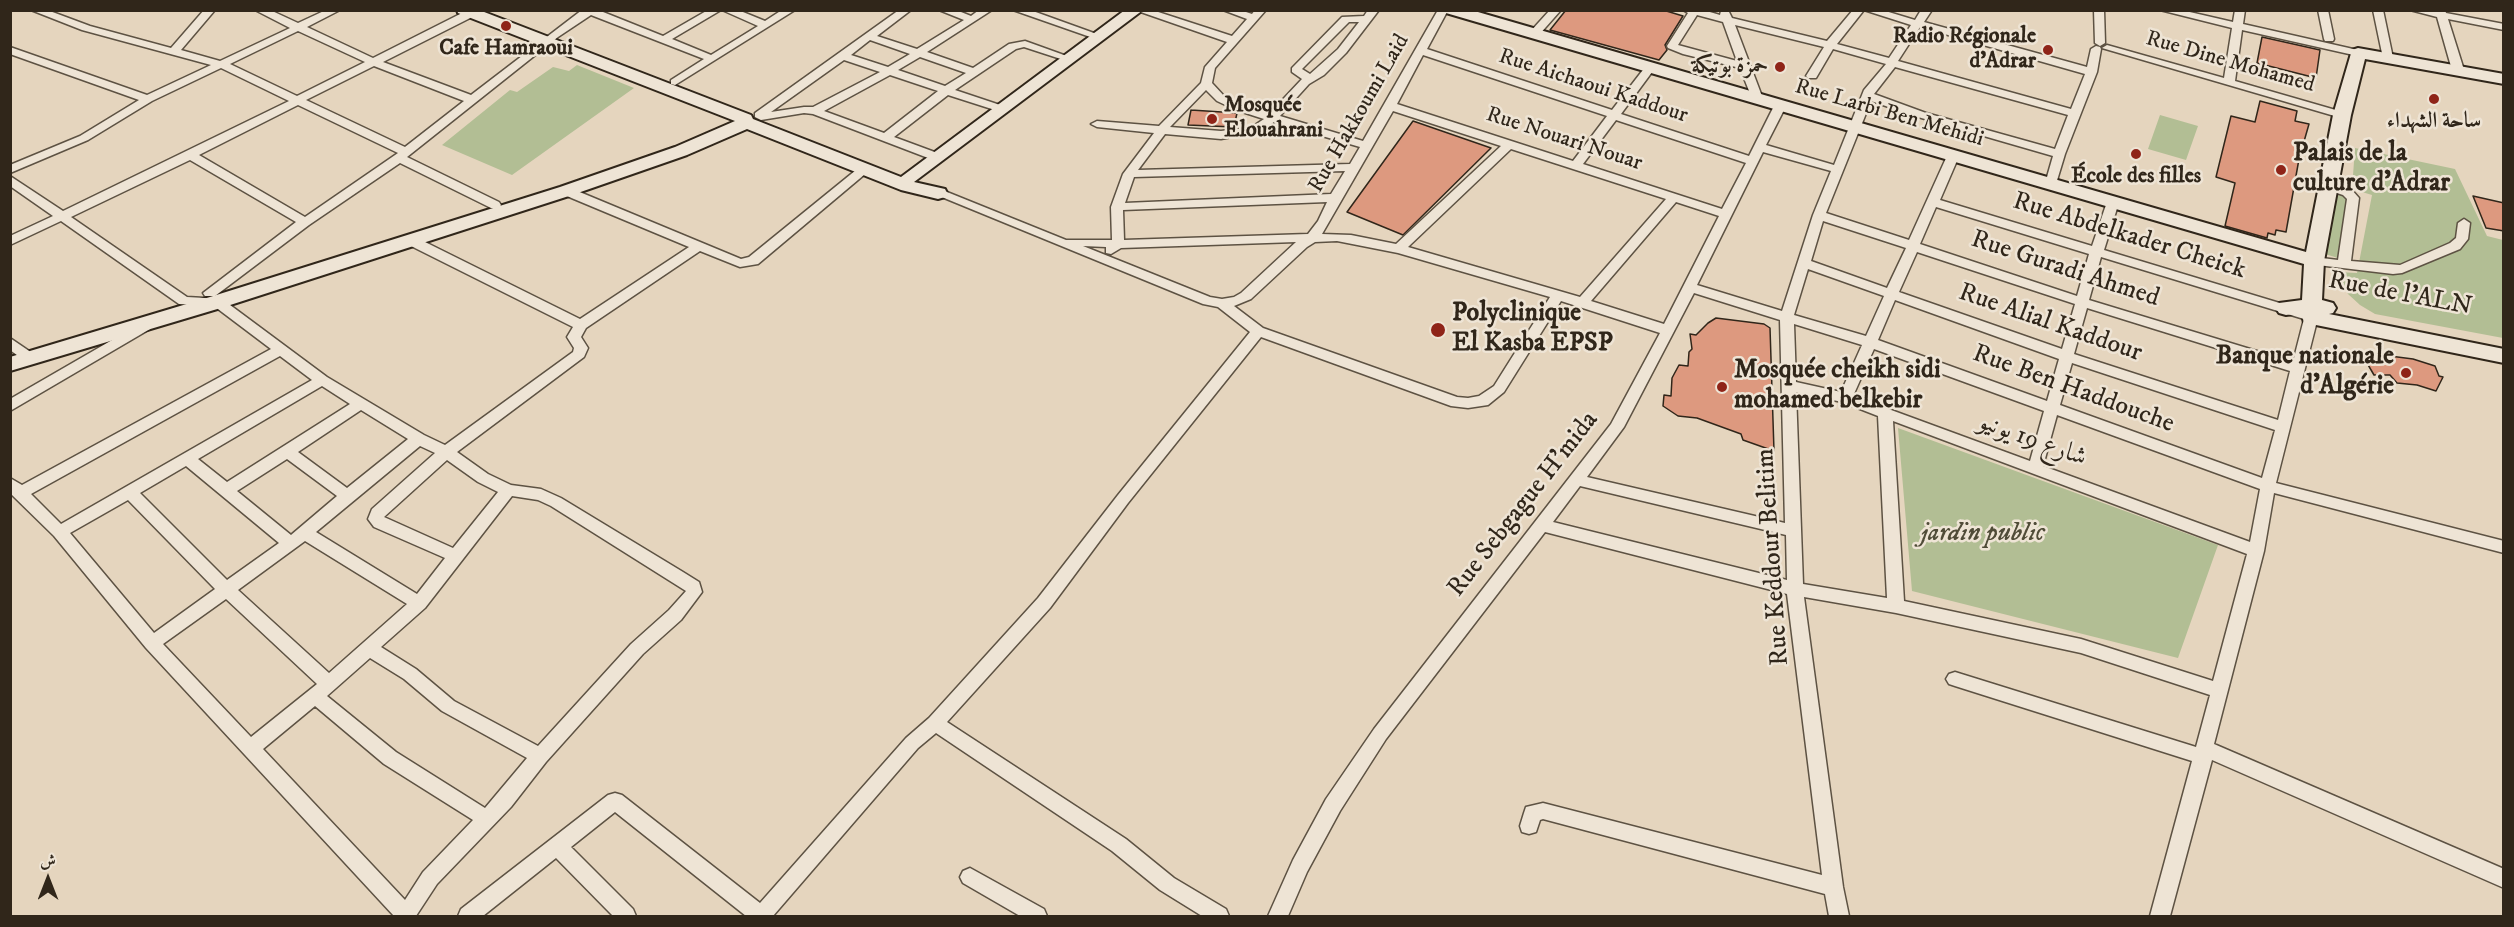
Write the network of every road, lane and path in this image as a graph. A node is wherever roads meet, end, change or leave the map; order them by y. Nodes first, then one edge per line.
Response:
1 (210, 10) edge
2 (260, 10) edge
3 (335, 10) edge
4 (494, 10) edge
5 (716, 10) edge
6 (727, 10) edge
7 (790, 10) edge
8 (906, 10) edge
9 (944, 10) edge
10 (987, 10) edge
11 (1018, 10) edge
12 (1138, 10) edge
13 (1228, 10) edge
14 (1443, 10) edge
15 (1452, 10) edge
16 (1556, 10) edge
17 (1859, 10) edge
18 (1869, 10) edge
19 (1927, 10) edge
20 (2240, 10) edge
21 (2323, 10) edge
22 (2378, 10) edge
23 (2415, 10) edge
24 (42, 11) edge
25 (472, 11) edge
26 (590, 11) edge
27 (1691, 11) edge
28 (2099, 11) edge
29 (2166, 11) edge
30 (2441, 13) edge
31 (1257, 14) edge
32 (1371, 14) edge
33 (1725, 15) edge
34 (971, 19) junction
35 (1918, 24) junction
36 (766, 25) junction
37 (2238, 26) junction
38 (2504, 27) edge
39 (299, 28) junction
40 (1335, 30) junction
41 (1534, 34) junction
42 (1355, 35) junction
43 (868, 36) junction
44 (1100, 37) junction
45 (550, 38) junction
46 (2329, 39) dead end
47 (663, 40) junction
48 (1232, 40) junction
49 (1830, 45) junction
50 (2101, 47) junction
51 (10, 50) edge
52 (174, 51) junction
53 (1421, 51) junction
54 (2358, 53) junction
55 (919, 54) junction
56 (841, 55) junction
57 (2388, 58) junction
58 (713, 59) junction
59 (1070, 59) junction
60 (374, 62) junction
61 (1892, 62) junction
62 (223, 65) junction
63 (1745, 66) junction
64 (1650, 68) junction
65 (2458, 70) junction
66 (888, 72) junction
67 (975, 72) junction
68 (2091, 72) junction
69 (1812, 76) dead end
70 (1309, 79) junction
71 (2504, 79) edge
72 (675, 82) junction
73 (2229, 82) junction
74 (1206, 84) junction
75 (946, 91) junction
76 (1868, 96) junction
77 (148, 99) junction
78 (1757, 99) junction
79 (473, 100) junction
80 (298, 101) junction
81 (1390, 106) junction
82 (1780, 106) junction
83 (1002, 109) junction
84 (815, 111) junction
85 (2076, 114) junction
86 (1615, 115) junction
87 (2342, 115) junction
88 (754, 119) junction
89 (1270, 119) junction
90 (1097, 124) dead end
91 (1854, 127) junction
92 (1161, 130) junction
93 (885, 138) junction
94 (700, 141) junction
95 (1509, 144) junction
96 (1365, 146) junction
97 (1759, 147) junction
98 (828, 150) junction
99 (2059, 154) junction
100 (190, 155) junction
101 (402, 155) junction
102 (1953, 156) junction
103 (936, 158) junction
104 (1753, 161) junction
105 (1575, 166) junction
106 (1353, 167) junction
107 (865, 169) junction
108 (1836, 169) junction
109 (10, 170) edge
110 (1130, 174) junction
111 (909, 178) junction
112 (10, 180) edge
113 (2051, 184) junction
114 (2329, 186) junction
115 (566, 191) junction
116 (938, 193) junction
117 (1335, 198) junction
118 (1673, 198) junction
119 (1933, 202) junction
120 (2113, 202) junction
121 (495, 205) junction
122 (1118, 207) junction
123 (1725, 214) junction
124 (1819, 215) junction
125 (62, 217) junction
126 (304, 222) junction
127 (2464, 223) dead end
128 (1312, 238) junction
129 (1055, 240) junction
130 (10, 241) edge
131 (412, 241) junction
132 (1119, 244) junction
133 (699, 246) junction
134 (1912, 246) junction
135 (1399, 249) junction
136 (2096, 253) junction
137 (1107, 261) junction
138 (2313, 261) junction
139 (1803, 263) junction
140 (2344, 263) junction
141 (1689, 287) junction
142 (1890, 294) junction
143 (1558, 295) junction
144 (213, 297) junction
145 (184, 300) junction
146 (1583, 302) junction
147 (2082, 302) junction
148 (1222, 303) junction
149 (2286, 308) joint
150 (2312, 311) junction
151 (1787, 316) junction
152 (152, 321) junction
153 (581, 324) junction
154 (1258, 330) junction
155 (1667, 330) junction
156 (1872, 343) junction
157 (2504, 343) edge
158 (281, 349) junction
159 (17, 354) edge
160 (2066, 356) junction
161 (2504, 356) edge
162 (2297, 368) junction
163 (322, 380) junction
164 (1788, 385) junction
165 (1845, 398) junction
166 (362, 403) junction
167 (10, 406) edge
168 (2054, 407) junction
169 (1885, 413) junction
170 (2283, 427) junction
171 (419, 439) junction
172 (287, 452) junction
173 (446, 452) junction
174 (186, 457) junction
175 (2035, 468) junction
176 (1577, 480) junction
177 (2268, 486) junction
178 (16, 488) edge
179 (226, 490) junction
180 (508, 490) junction
181 (129, 491) junction
182 (347, 496) junction
183 (1542, 525) junction
184 (1794, 531) junction
185 (60, 532) junction
186 (305, 533) junction
187 (290, 543) junction
188 (2504, 546) edge
189 (2256, 551) junction
190 (457, 556) junction
191 (1795, 588) junction
192 (226, 589) junction
193 (419, 603) junction
194 (1896, 606) junction
195 (152, 643) junction
196 (370, 649) junction
197 (1955, 679) dead end
198 (329, 684) junction
199 (2221, 691) junction
200 (315, 696) junction
201 (935, 723) junction
202 (251, 748) junction
203 (2205, 753) junction
204 (540, 756) junction
205 (488, 819) junction
206 (1529, 826) dead end
207 (557, 846) junction
208 (970, 877) dead end
209 (2504, 879) edge
210 (1833, 887) junction
211 (405, 916) edge
212 (468, 916) edge
213 (626, 916) edge
214 (761, 916) edge
215 (1037, 916) edge
216 (1219, 916) edge
217 (1278, 916) edge
218 (1839, 916) edge
219 (2160, 916) edge

1 - 52 street
2 - 39 street
3 - 39 street
4 - 45 street
5 - 47 street
6 - 36 street
7 - 36 street
8 - 43 street
9 - 34 street
10 - 34 street
11 - 44 street
12 - 44 street
12 - 48 street
13 - 31 street
14 - 53 street, Rue Hakkoumi Laid
15 - 41 street, Rue Larbi Ben Mehidi
16 - 41 street
17 - 49 street
18 - 35 street
19 - 35 street, Rue Keddour Belitim
20 - 37 street
21 - 46 street
22 - 57 street
23 - 30 street
24 - 52 street
25 - 45 street
25 - 60 street
26 - 45 street
26 - 47 street
27 - 33 street
27 - 63 street
28 - 50 street
29 - 37 street
30 - 38 street
30 - 65 street
31 - 48 street
32 - 40 street
32 - 42 street
33 - 49 street
33 - 63 street
34 - 55 street
35 - 61 street, Rue Keddour Belitim
35 - 68 street
36 - 58 street
37 - 54 street
37 - 73 street
39 - 60 street
39 - 62 street
40 - 42 street
40 - 70 street
41 - 64 street, Rue Larbi Ben Mehidi
42 - 70 street
43 - 55 street
43 - 56 street
44 - 59 street
45 - 72 street
45 - 79 street
45 - 88 street
47 - 58 street
48 - 74 street
49 - 61 street
49 - 69 street
50 - 68 street
50 - 73 street, Rue Dine Mohamed
51 - 77 street
52 - 62 street
53 - 81 street, Rue Hakkoumi Laid
53 - 86 street, Rue Aichaoui Kaddour
54 - 57 street
54 - 87 street
55 - 66 street
55 - 67 street
56 - 66 street
56 - 88 street
57 - 65 street
58 - 72 street
59 - 67 street
59 - 83 street
60 - 79 street
60 - 80 street
61 - 76 street, Rue Keddour Belitim
61 - 85 street
62 - 77 street
62 - 80 street
63 - 78 street
64 - 78 street, Rue Larbi Ben Mehidi
64 - 86 street
65 - 71 street
66 - 75 street
66 - 84 street
67 - 75 street
68 - 85 street
70 - 89 street
72 - 88 street
73 - 87 street, Rue Dine Mohamed
74 - 89 street
74 - 92 street
75 - 83 street
75 - 93 street
76 - 91 street, Rue Keddour Belitim
76 - 99 street
77 - 109 street
78 - 82 street, Rue Larbi Ben Mehidi
79 - 101 street
80 - 100 street
80 - 101 street
81 - 95 street, Rue Nouari Nouar
81 - 96 street, Rue Hakkoumi Laid
82 - 91 street, Rue Larbi Ben Mehidi
82 - 97 street, Rue Sebgague H'mida
83 - 103 street
84 - 88 street
84 - 93 street
85 - 99 street
86 - 104 street, Rue Aichaoui Kaddour
86 - 105 street
87 - 114 street
88 - 94 street
88 - 98 street
89 - 92 street
89 - 96 street
90 - 92 street
91 - 102 street, Rue Larbi Ben Mehidi
91 - 108 street, Rue Keddour Belitim
92 - 110 street
93 - 103 street
94 - 115 street
94 - 121 street
95 - 105 street, Rue Nouari Nouar
95 - 135 street
96 - 106 street, Rue Hakkoumi Laid
97 - 104 street, Rue Sebgague H'mida
97 - 108 street
98 - 107 street
98 - 111 street
99 - 113 street
100 - 125 street
100 - 126 street
101 - 121 street
101 - 126 street
102 - 113 street, Rue Larbi Ben Mehidi
102 - 119 street
103 - 111 street
104 - 123 street, Rue Sebgague H'mida
105 - 118 street, Rue Nouari Nouar
106 - 110 street
106 - 117 street, Rue Hakkoumi Laid
107 - 116 street
107 - 133 street
108 - 124 street, Rue Keddour Belitim
110 - 122 street
111 - 116 street
112 - 125 street
113 - 120 street, Rue Larbi Ben Mehidi
114 - 138 street
114 - 140 street
115 - 131 street
115 - 133 street
116 - 129 street
117 - 122 street
117 - 128 street, Rue Hakkoumi Laid
118 - 123 street, Rue Nouari Nouar
118 - 146 street
119 - 134 street
119 - 136 street, Rue Abdelkader Cheick
120 - 136 street
120 - 138 street, Rue Larbi Ben Mehidi
121 - 144 street
122 - 132 street
123 - 141 street, Rue Sebgague H'mida
124 - 134 street, Rue Guradi Ahmed
124 - 139 street, Rue Keddour Belitim
125 - 130 street
125 - 145 street
126 - 144 street
127 - 140 street
128 - 132 street
128 - 135 street
128 - 148 street, Rue Hakkoumi Laid
129 - 132 street
129 - 137 street
131 - 144 street
131 - 153 street
132 - 137 street
133 - 153 street
134 - 142 street
134 - 147 street, Rue Guradi Ahmed
135 - 143 street
136 - 147 street
136 - 149 street, Rue Abdelkader Cheick
137 - 148 street
138 - 140 street
138 - 150 street
139 - 142 street, Rue Alial Kaddour
139 - 151 street, Rue Keddour Belitim
141 - 151 street, Rue Ben Haddouche
141 - 155 street, Rue Sebgague H'mida
142 - 156 street
142 - 160 street, Rue Alial Kaddour
143 - 146 street
143 - 154 street
144 - 145 street
144 - 152 street
144 - 158 street
145 - 159 street
146 - 155 street
147 - 160 street
147 - 162 street, Rue Guradi Ahmed
148 - 154 street
149 - 150 street, Rue de l'ALN
150 - 157 street, Rue de l'ALN
150 - 161 street, Rue de l'ALN
150 - 162 street
151 - 156 street, Rue Ben Haddouche
151 - 164 street, Rue Keddour Belitim
152 - 159 street
152 - 167 street
153 - 173 street
154 - 201 street
155 - 176 street, Rue Sebgague H'mida
156 - 165 street
156 - 168 street, Rue Ben Haddouche
158 - 163 street
158 - 178 street
160 - 168 street
160 - 170 street, Rue Alial Kaddour
162 - 170 street
163 - 166 street
163 - 174 street
164 - 165 street, شارع 19 يونيو
164 - 184 street, Rue Keddour Belitim
165 - 169 street, شارع 19 يونيو
166 - 171 street
166 - 172 street
168 - 175 street
168 - 177 street, Rue Ben Haddouche
169 - 175 street, شارع 19 يونيو
169 - 194 street
170 - 177 street
171 - 173 street
171 - 182 street
172 - 179 street
172 - 182 street
173 - 180 street
173 - 190 street
174 - 179 street
174 - 181 street
175 - 189 street, شارع 19 يونيو
176 - 183 street, Rue Sebgague H'mida
176 - 184 street
177 - 188 street, Rue Ben Haddouche
177 - 189 street
178 - 185 street
179 - 187 street
180 - 190 street
180 - 204 street
181 - 185 street
181 - 192 street
182 - 186 street
183 - 191 street
183 - 217 street, Rue Sebgague H'mida
184 - 191 street, Rue Keddour Belitim
185 - 195 street
186 - 187 street
186 - 193 street
187 - 192 street
189 - 199 street
190 - 193 street
191 - 194 street
191 - 210 street, Rue Keddour Belitim
192 - 195 street
192 - 198 street
193 - 196 street
194 - 199 street
195 - 202 street
196 - 198 street
196 - 204 street
197 - 203 street
198 - 200 street
199 - 203 street
200 - 202 street
200 - 205 street
201 - 214 street
201 - 216 street
202 - 211 street
203 - 209 street
203 - 219 street
204 - 205 street
205 - 211 street
206 - 210 street
207 - 212 street
207 - 213 street
207 - 214 street
208 - 215 street
210 - 218 street, Rue Keddour Belitim

